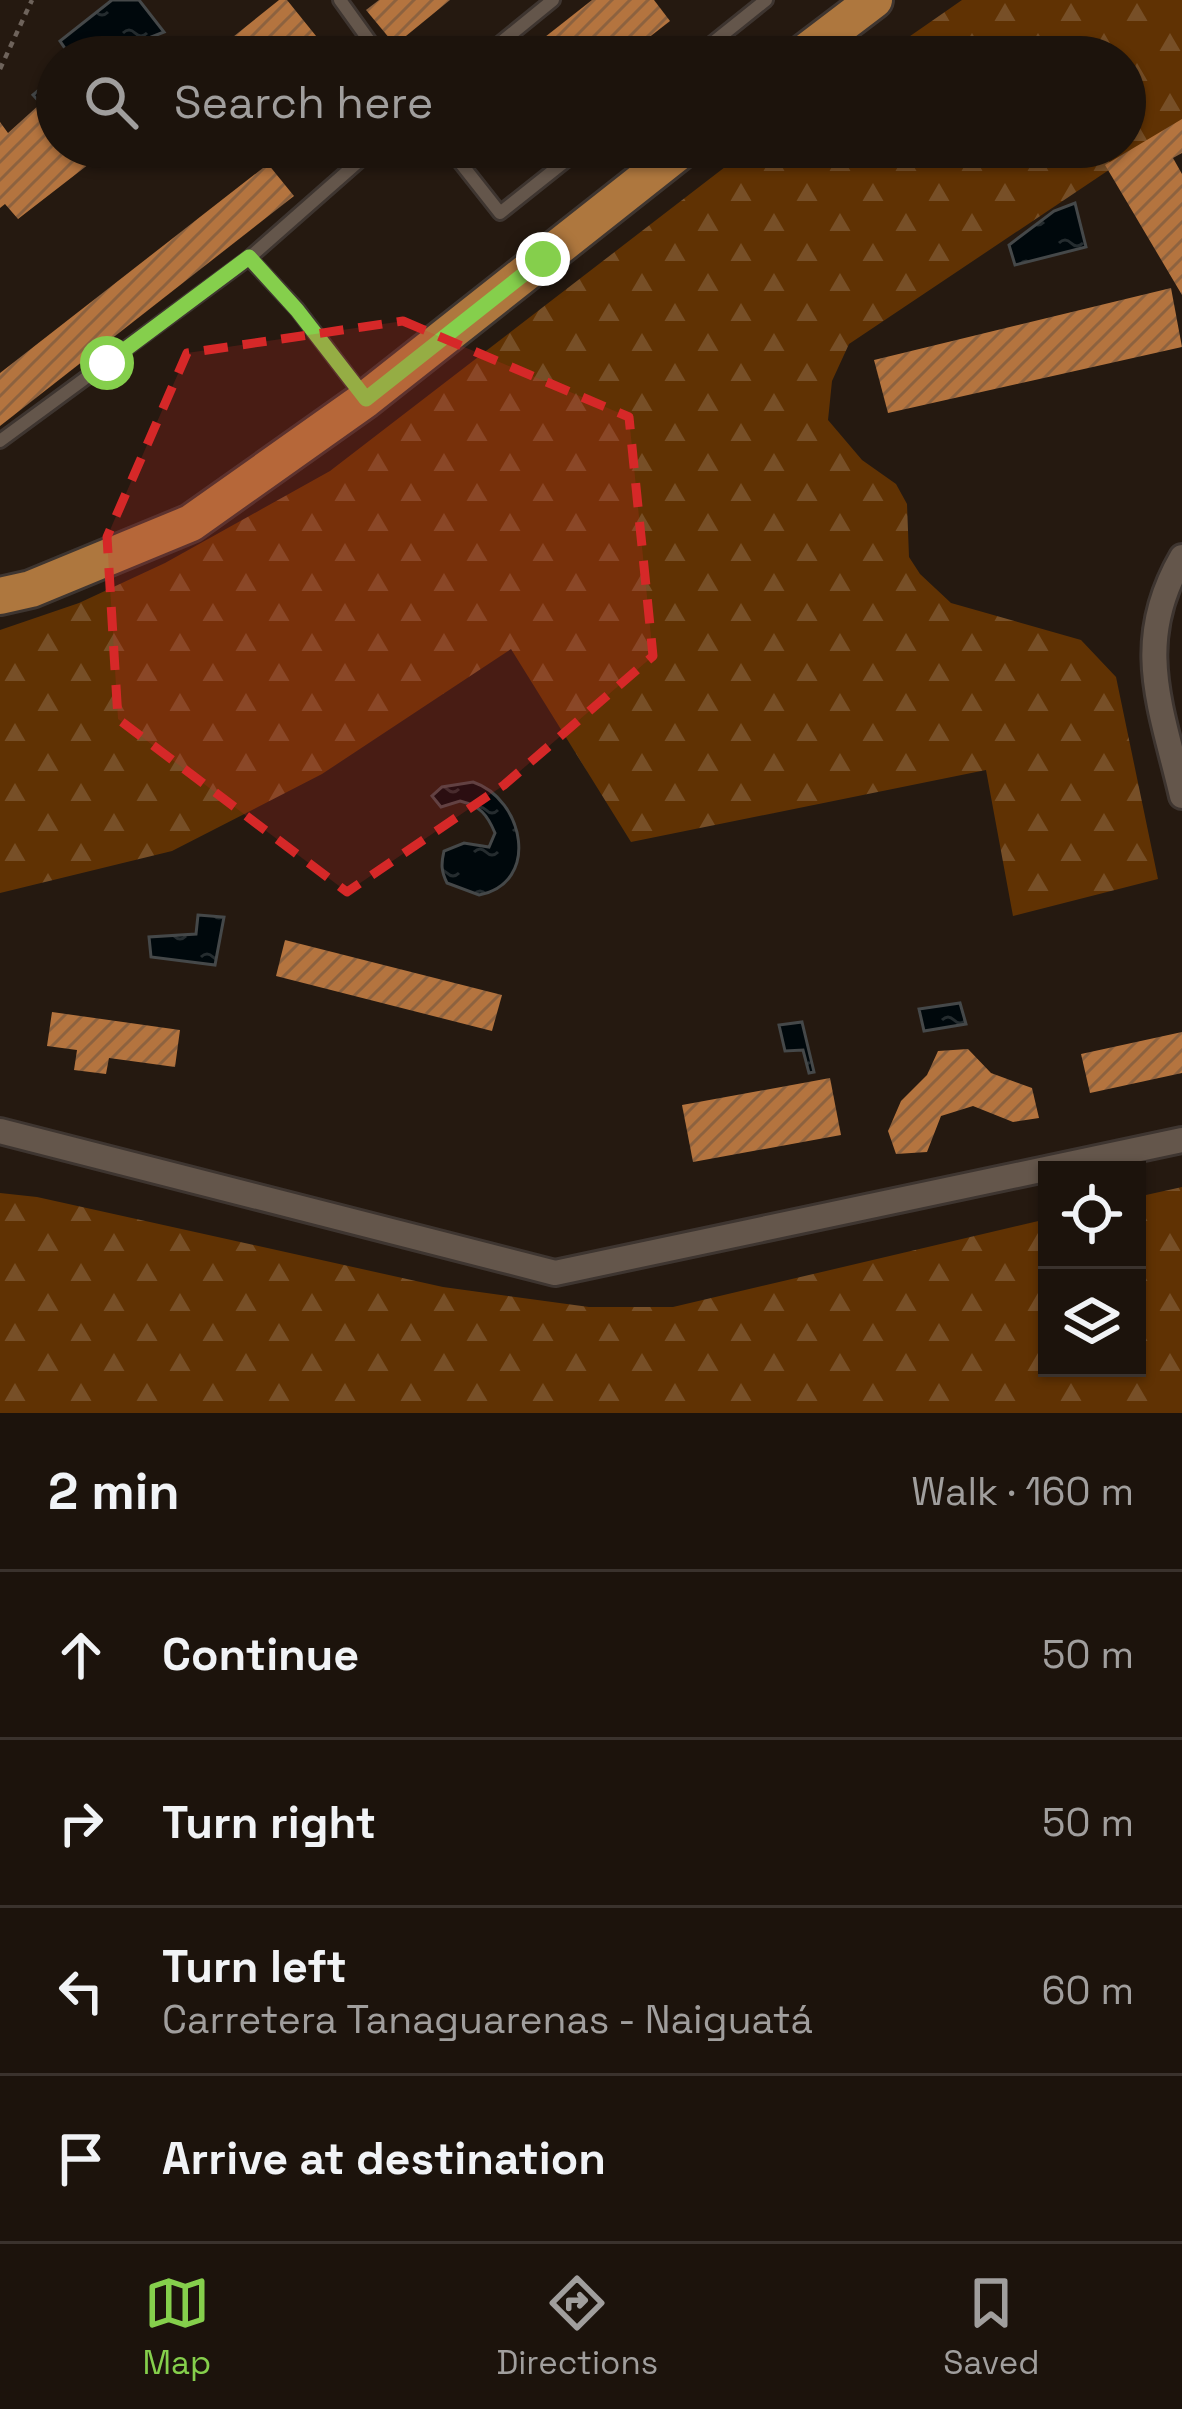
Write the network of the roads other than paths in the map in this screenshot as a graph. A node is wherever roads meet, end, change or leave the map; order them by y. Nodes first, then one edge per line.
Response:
1 (340, 0) edge
2 (553, 0) edge
3 (766, 0) edge
4 (874, 0) edge
5 (366, 36) edge
6 (509, 36) edge
7 (721, 36) edge
8 (827, 36) edge
9 (351, 168) edge
10 (465, 168) edge
11 (557, 168) edge
12 (658, 168) edge
13 (249, 257) junction
14 (366, 399) junction
15 (0, 441) edge
16 (1182, 557) edge
17 (0, 596) edge
18 (1182, 796) edge
19 (0, 1131) edge
20 (1182, 1139) edge

1 - 5 lane
2 - 6 lane
3 - 7 lane
4 - 8 main road
9 - 13 lane
10 - 11 lane
12 - 14 main road
13 - 14 lane
13 - 15 lane
14 - 17 main road
16 - 18 street
19 - 20 street

